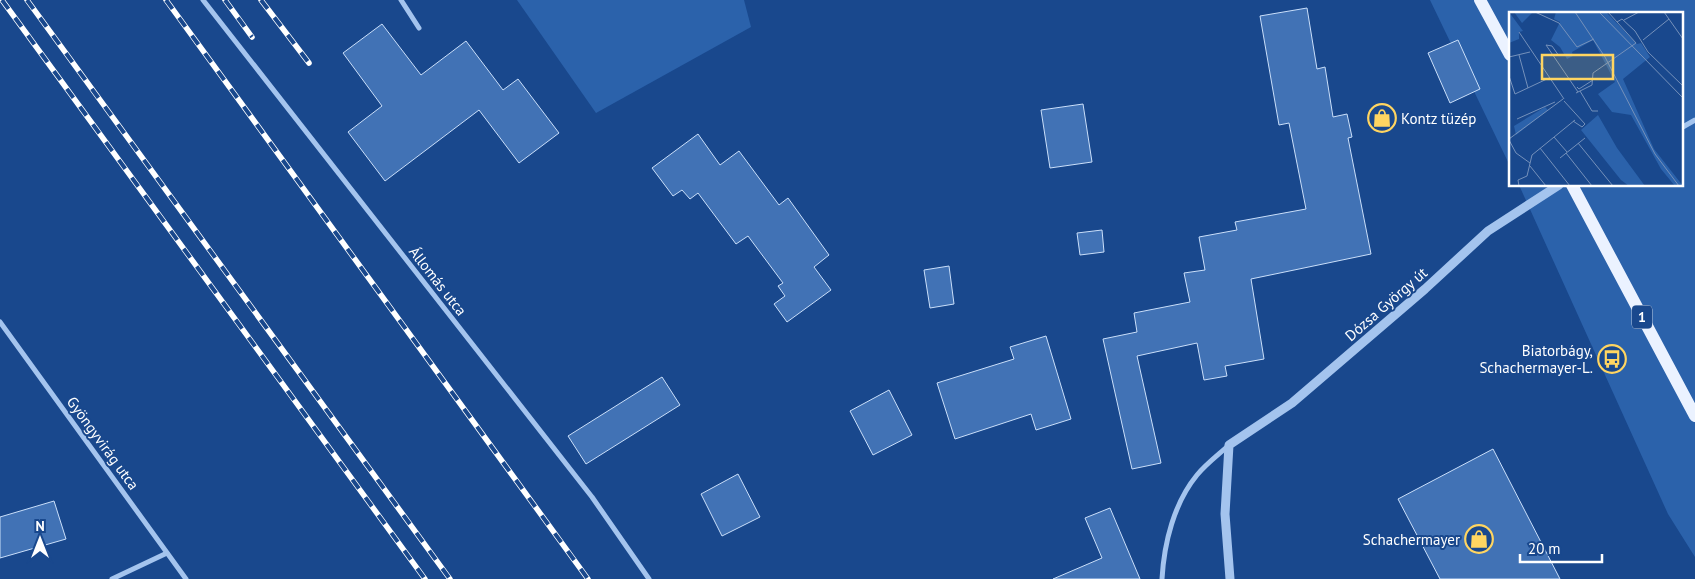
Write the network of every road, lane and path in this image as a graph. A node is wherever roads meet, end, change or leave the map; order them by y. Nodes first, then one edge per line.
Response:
1 (203, 0) edge
2 (401, 0) edge
3 (1480, 0) edge
4 (419, 28) dead end
5 (1509, 52) edge
6 (1695, 120) edge
7 (1682, 127) edge
8 (1557, 186) edge
9 (1573, 186) edge
10 (0, 322) edge
11 (1695, 416) edge
12 (1229, 445) junction
13 (167, 553) junction
14 (112, 579) edge
15 (186, 579) edge
16 (649, 579) edge
17 (1162, 579) edge
18 (1230, 579) edge

1 - 16 street, Állomás utca
2 - 4 street
3 - 5 main road
6 - 7 street
8 - 12 street, Dózsa György út
9 - 11 main road, 1
10 - 13 street, Gyöngyvirág utca
12 - 17 street, Dózsa György út
12 - 18 street
13 - 14 street
13 - 15 street, Gyöngyvirág utca

